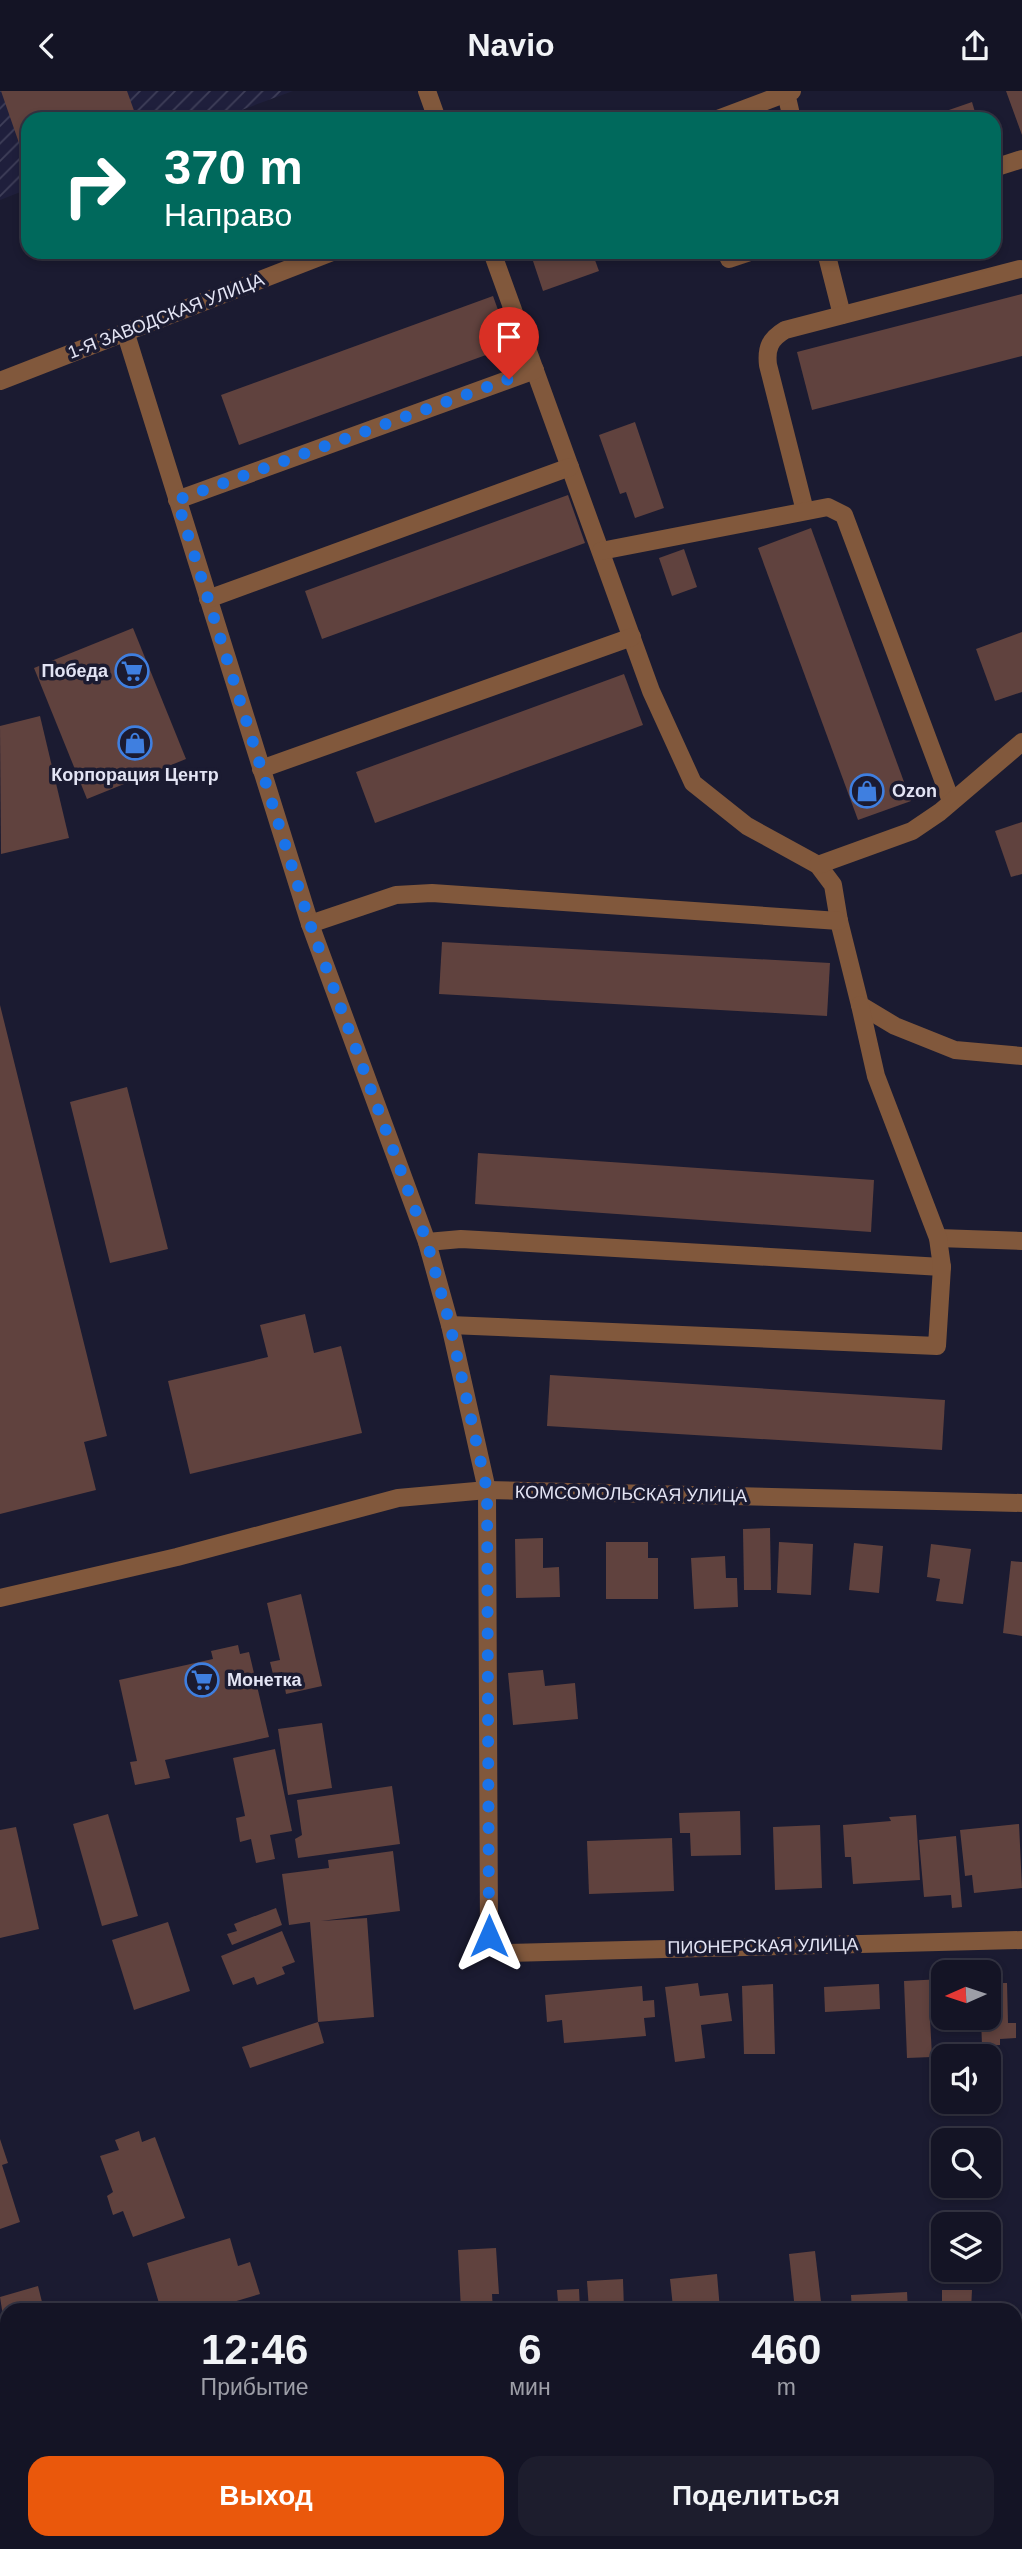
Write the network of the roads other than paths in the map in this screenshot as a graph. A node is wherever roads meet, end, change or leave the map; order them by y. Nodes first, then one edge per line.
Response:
1 (427, 91) edge
2 (789, 92) edge
3 (434, 112) edge
4 (736, 112) edge
5 (791, 112) edge
6 (1022, 159) edge
7 (1001, 166) edge
8 (313, 259) edge
9 (495, 259) edge
10 (828, 259) edge
11 (1020, 269) dead end
12 (842, 315) junction
13 (125, 331) junction
14 (535, 370) junction
15 (0, 380) edge
16 (570, 467) junction
17 (177, 500) junction
18 (805, 511) junction
19 (600, 551) junction
20 (208, 599) junction
21 (632, 637) junction
22 (1022, 742) edge
23 (261, 769) junction
24 (951, 801) junction
25 (818, 865) junction
26 (839, 921) junction
27 (310, 924) junction
28 (860, 1005) junction
29 (1020, 1057) edge
30 (938, 1238) junction
31 (1022, 1241) edge
32 (427, 1242) junction
33 (942, 1267) junction
34 (450, 1325) junction
35 (487, 1490) junction
36 (1022, 1503) edge
37 (0, 1598) edge
38 (1022, 1940) edge

1 - 3 street
2 - 4 street
2 - 5 street
6 - 7 street
8 - 13 street, 1-Я ЗАВОДСКАЯ УЛИЦА
9 - 14 street
10 - 12 street
11 - 12 street
12 - 18 street
13 - 15 street, 1-Я ЗАВОДСКАЯ УЛИЦА
13 - 17 street
14 - 16 street
14 - 17 street
16 - 19 street
16 - 20 street
17 - 20 street
18 - 19 street
18 - 24 street
19 - 21 street
20 - 23 street
21 - 23 street
21 - 25 street
22 - 24 street
23 - 27 street
24 - 25 street
25 - 26 street
26 - 27 street
26 - 28 street
27 - 32 street
28 - 29 street
28 - 30 street
30 - 31 street
30 - 33 street
32 - 33 street
32 - 34 street
33 - 34 street
34 - 35 street
35 - 36 street, КОМСОМОЛЬСКАЯ УЛИЦА
35 - 37 street, КОМСОМОЛЬСКАЯ УЛИЦА
35 - 38 street, ПИОНЕРСКАЯ УЛИЦА

